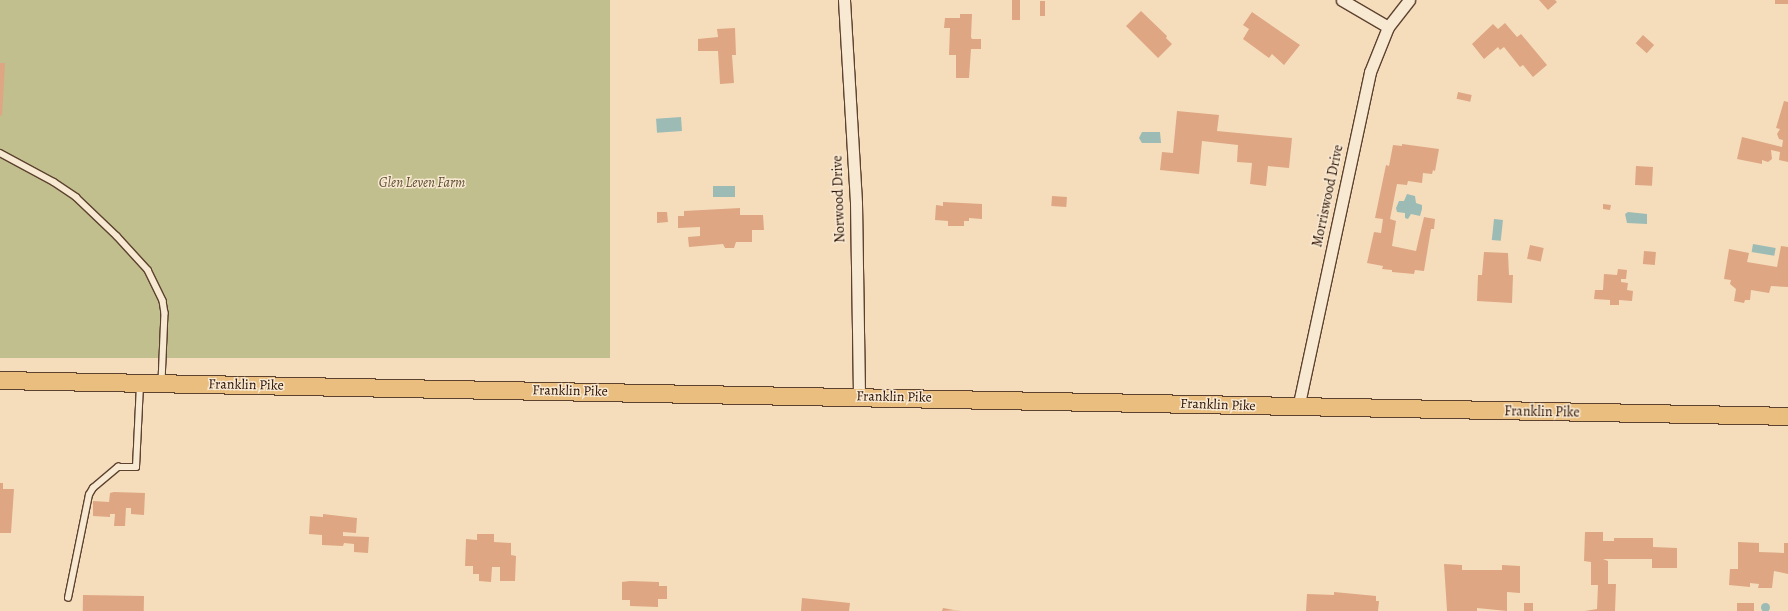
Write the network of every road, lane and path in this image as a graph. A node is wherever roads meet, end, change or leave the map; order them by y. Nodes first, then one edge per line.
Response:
1 (844, 0) edge
2 (1342, 0) edge
3 (1409, 0) edge
4 (1388, 27) junction
5 (0, 152) edge
6 (0, 380) edge
7 (140, 382) junction
8 (162, 383) junction
9 (859, 396) junction
10 (1298, 408) junction
11 (1788, 416) edge
12 (68, 598) dead end

1 - 9 street, Norwood Drive
2 - 4 street
3 - 4 street, Morriswood Drive
4 - 10 street, Morriswood Drive
5 - 8 lane
6 - 7 main road, Franklin Pike
7 - 8 main road, Franklin Pike
7 - 12 lane
8 - 9 main road, Franklin Pike
9 - 10 main road, Franklin Pike
10 - 11 main road, Franklin Pike

